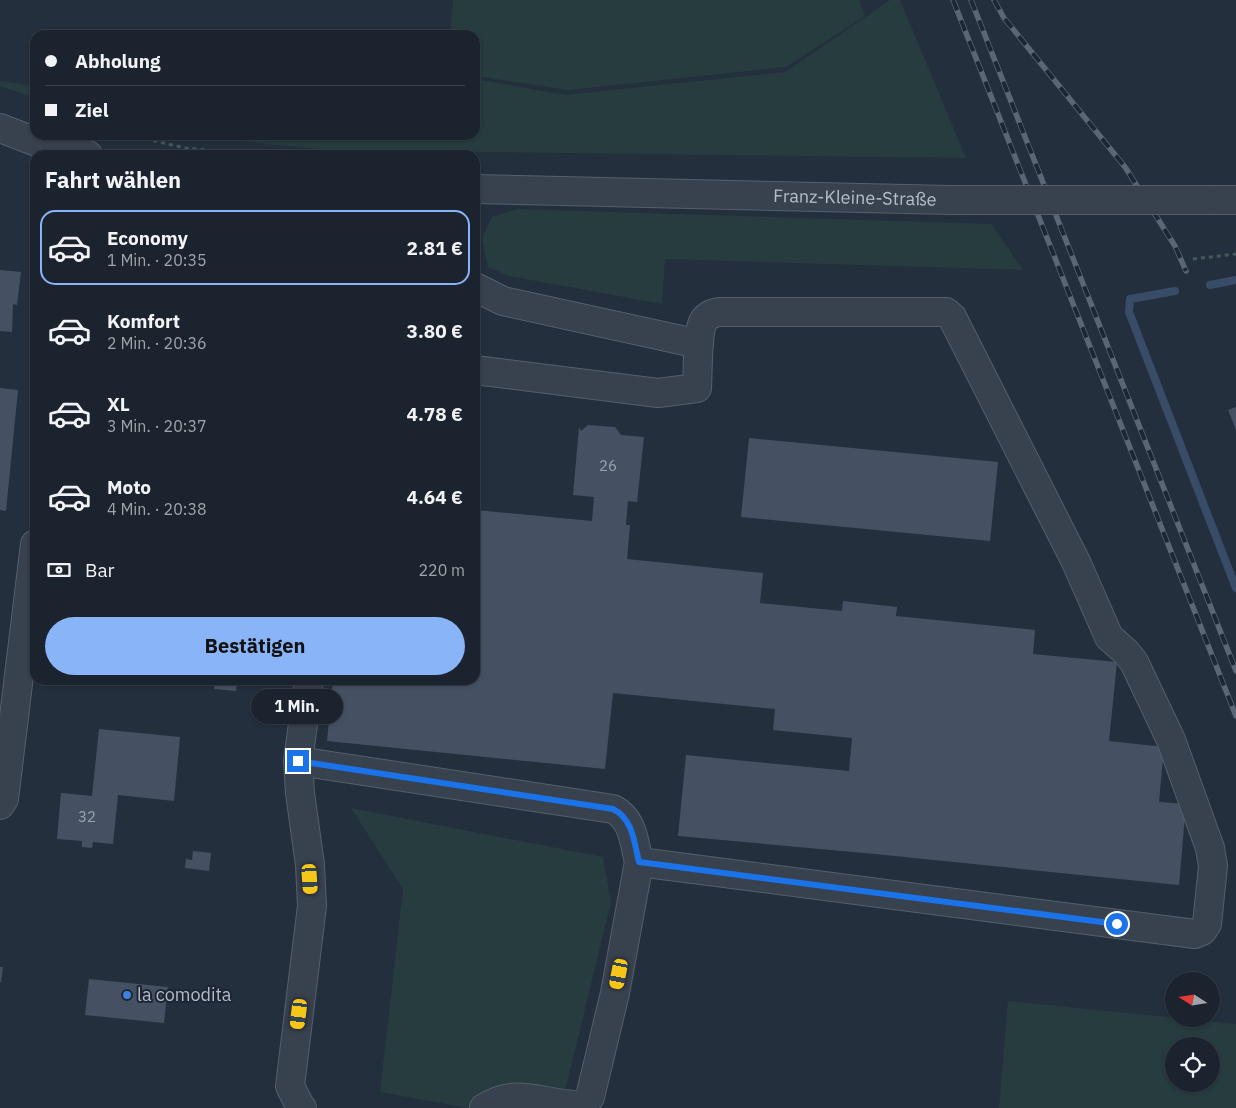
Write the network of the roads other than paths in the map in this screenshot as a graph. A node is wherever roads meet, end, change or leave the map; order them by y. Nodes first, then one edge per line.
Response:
1 (0, 128) edge
2 (30, 140) edge
3 (31, 140) edge
4 (68, 150) edge
5 (480, 188) edge
6 (1236, 200) edge
7 (480, 290) edge
8 (699, 344) junction
9 (480, 371) edge
10 (30, 585) edge
11 (308, 685) edge
12 (298, 761) junction
13 (0, 805) edge
14 (639, 862) junction
15 (302, 1108) edge
16 (484, 1108) edge

1 - 2 street
3 - 4 street
5 - 6 street, Franz-Kleine-Straße, bridge
7 - 8 street
8 - 9 street
8 - 14 street
10 - 13 street
11 - 12 street
12 - 14 street
12 - 15 street
14 - 16 street

